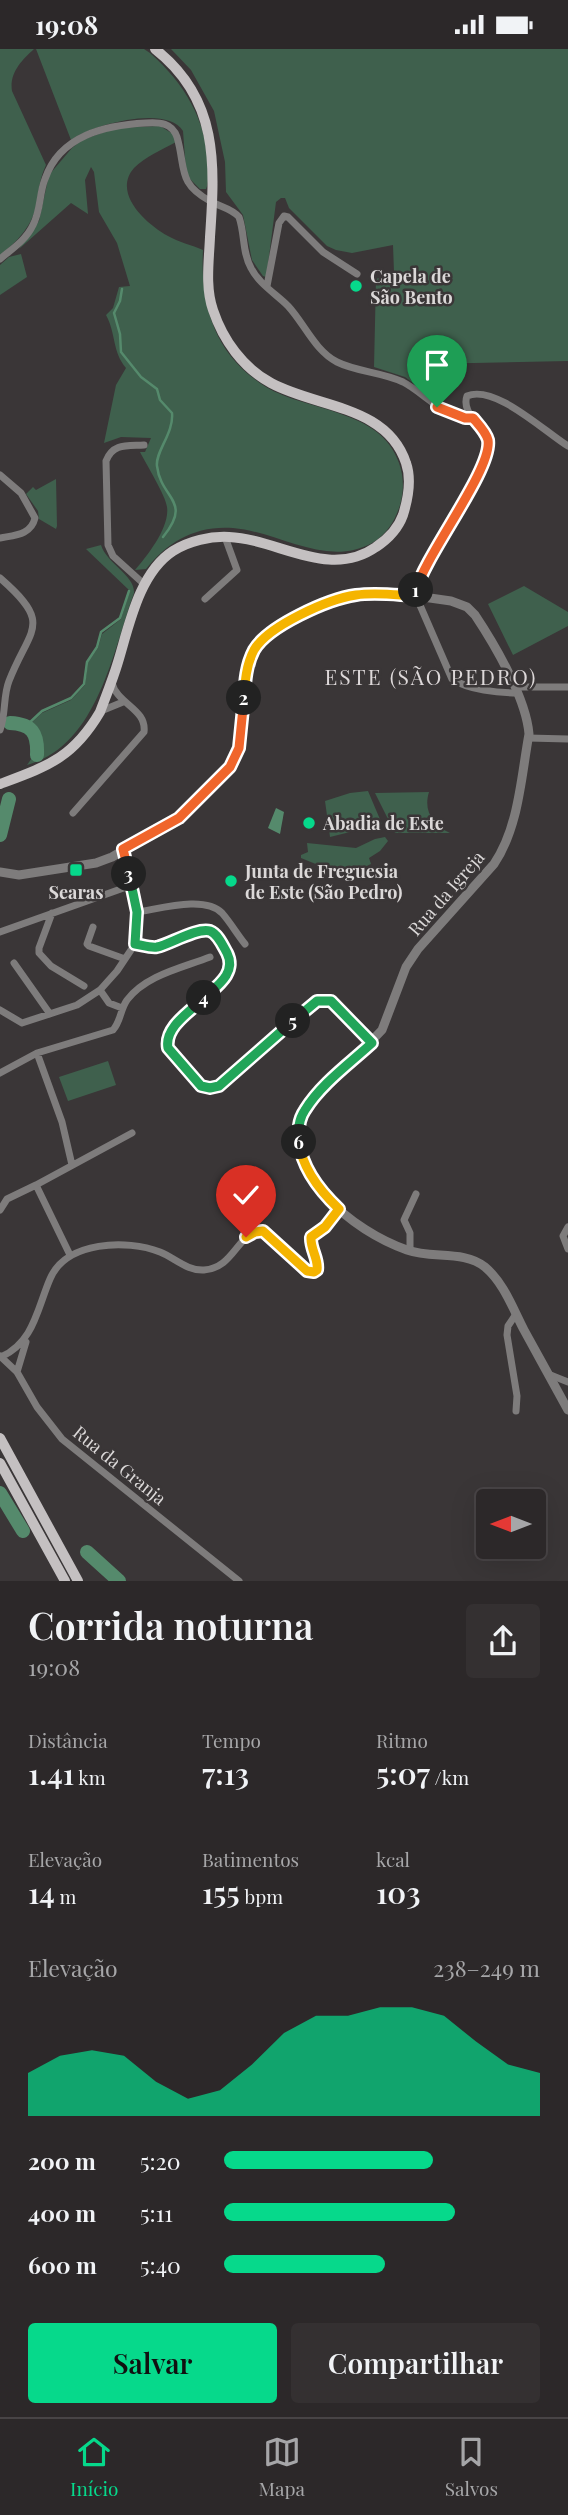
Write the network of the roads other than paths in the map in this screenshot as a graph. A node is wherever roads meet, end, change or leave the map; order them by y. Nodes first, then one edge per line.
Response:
1 (155, 49) edge
2 (213, 203) junction
3 (0, 260) edge
4 (356, 274) dead end
5 (267, 286) junction
6 (473, 418) junction
7 (144, 445) dead end
8 (568, 446) edge
9 (0, 475) edge
10 (225, 537) junction
11 (0, 538) edge
12 (0, 577) edge
13 (145, 585) junction
14 (416, 596) junction
15 (205, 599) dead end
16 (568, 687) edge
17 (516, 690) junction
18 (110, 696) junction
19 (0, 730) edge
20 (528, 739) junction
21 (568, 739) edge
22 (0, 784) edge
23 (73, 813) dead end
24 (123, 849) junction
25 (0, 872) edge
26 (132, 885) junction
27 (137, 912) junction
28 (52, 913) junction
29 (93, 927) dead end
30 (0, 932) edge
31 (135, 944) junction
32 (244, 944) dead end
33 (210, 957) dead end
34 (125, 959) junction
35 (14, 963) dead end
36 (84, 986) dead end
37 (100, 990) junction
38 (122, 1008) junction
39 (0, 1010) edge
40 (50, 1014) junction
41 (372, 1043) junction
42 (37, 1053) junction
43 (0, 1073) edge
44 (132, 1133) dead end
45 (72, 1165) junction
46 (36, 1185) junction
47 (416, 1194) dead end
48 (339, 1209) junction
49 (0, 1210) edge
50 (568, 1227) edge
51 (568, 1249) edge
52 (410, 1251) junction
53 (70, 1255) junction
54 (516, 1314) junction
55 (27, 1339) junction
56 (1, 1357) edge
57 (17, 1372) junction
58 (548, 1374) junction
59 (568, 1382) edge
60 (568, 1410) edge
61 (516, 1411) dead end
62 (0, 1438) edge
63 (0, 1463) edge
64 (65, 1580) edge
65 (78, 1580) edge
66 (239, 1580) edge

1 - 2 main road
2 - 3 street
2 - 5 street
2 - 10 main road
4 - 5 street
5 - 6 street
6 - 8 street
6 - 14 street
7 - 13 street
9 - 11 street
10 - 13 main road
10 - 15 street
12 - 19 street
13 - 18 main road
14 - 17 street, Rua da Igreja
14 - 17 street
14 - 24 street, Rua da Igreja
16 - 17 street
17 - 20 street, Rua da Igreja
18 - 22 main road
18 - 23 street
20 - 21 street
20 - 41 street, Rua da Igreja
24 - 25 street, Rua da Igreja
24 - 26 street
26 - 27 street
26 - 28 street
27 - 31 street
27 - 32 street
28 - 30 street
28 - 36 street
29 - 34 street
31 - 34 street
31 - 41 street
33 - 38 street
34 - 37 street
35 - 40 street
37 - 38 street
37 - 40 street
38 - 42 street
39 - 40 street
41 - 48 street, Rua da Igreja
42 - 43 street
42 - 45 street
44 - 45 street
45 - 46 street
46 - 49 street
46 - 53 street
47 - 52 street
48 - 52 street, Rua da Igreja
48 - 53 street
50 - 51 street
52 - 54 street, Rua da Igreja
53 - 55 street
54 - 58 street, Rua da Igreja
54 - 61 street
55 - 56 street
55 - 57 street
56 - 57 street, Rua da Granja
57 - 66 street, Rua da Granja
58 - 59 street
58 - 60 street, Rua da Igreja
62 - 65 main road
63 - 64 main road

